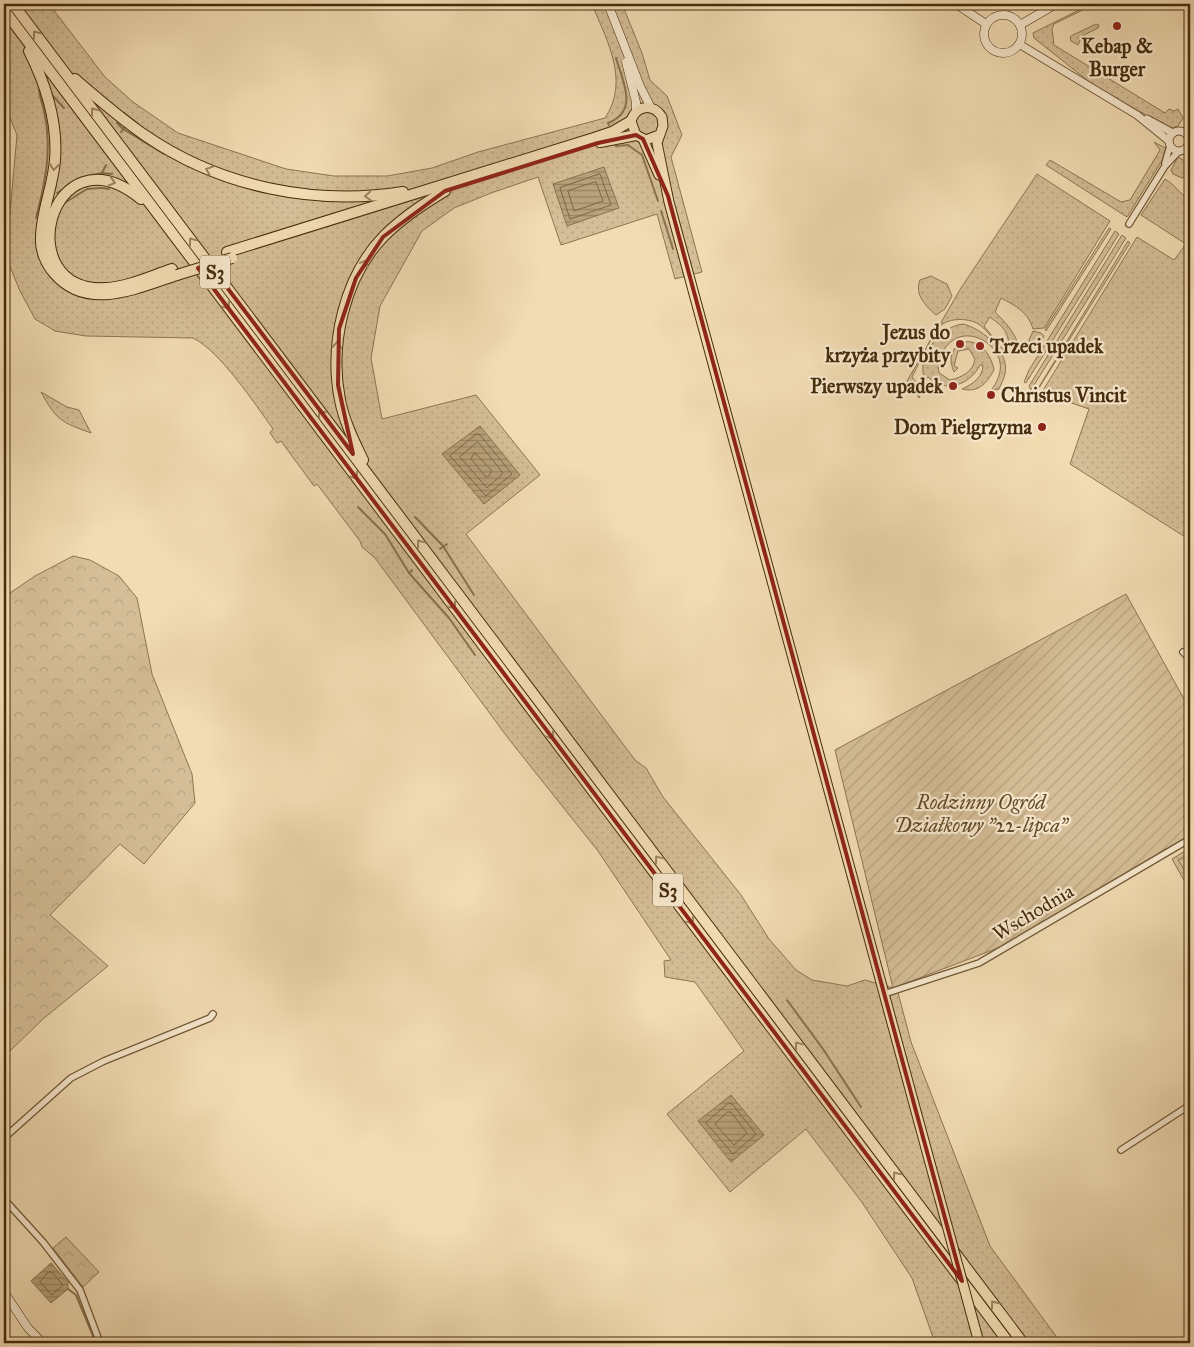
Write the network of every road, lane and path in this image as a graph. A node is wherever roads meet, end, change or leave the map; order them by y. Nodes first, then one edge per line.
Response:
1 (13, 4) edge
2 (608, 4) edge
3 (956, 4) edge
4 (1056, 4) edge
5 (4, 10) edge
6 (986, 24) junction
7 (1020, 25) junction
8 (18, 29) junction
9 (618, 31) junction
10 (1019, 44) junction
11 (59, 64) junction
12 (651, 108) junction
13 (636, 111) junction
14 (1137, 115) junction
15 (631, 121) junction
16 (1173, 133) junction
17 (658, 135) junction
18 (639, 137) junction
19 (1170, 143) junction
20 (1190, 143) edge
21 (1185, 151) edge
22 (1165, 166) junction
23 (434, 188) junction
24 (445, 191) junction
25 (668, 196) junction
26 (155, 211) junction
27 (1129, 224) dead end
28 (230, 255) junction
29 (174, 272) junction
30 (372, 480) junction
31 (1183, 652) dead end
32 (1190, 658) edge
33 (1190, 839) edge
34 (884, 994) junction
35 (213, 1014) dead end
36 (1190, 1105) edge
37 (4, 1138) edge
38 (1121, 1150) dead end
39 (4, 1198) edge
40 (4, 1292) edge
41 (43, 1343) edge
42 (100, 1343) edge
43 (979, 1343) edge
44 (1009, 1343) edge
45 (1023, 1343) edge

11 -> 1 highway, S3
2 - 9 main road
3 - 6 main road
4 - 7 main road
5 - 8 highway, S3
6 - 7 main road
6 - 10 main road
7 - 10 main road
8 - 26 highway, S3
8 -> 29 highway
9 - 12 main road
9 - 13 main road
10 - 14 street
23 -> 11 highway
30 -> 11 highway, S3
12 - 13 main road
12 - 17 main road
13 - 15 main road
14 - 16 street
14 - 19 street
15 - 18 main road
15 - 23 highway
16 - 19 street
16 - 20 street
17 - 18 main road
17 - 25 main road
18 - 24 highway
18 - 25 main road
19 - 21 street
19 - 22 street
20 - 21 street
21 - 22 street
22 - 27 street
23 - 28 highway
24 - 28 highway
30 -> 24 highway
25 - 34 main road
29 -> 26 highway
26 -> 44 highway, S3
28 - 29 highway
45 -> 30 highway, S3
31 - 32 street
33 - 34 street, Wschodnia
34 - 43 main road, bridge
35 - 37 street
36 - 38 street
39 - 42 street
40 - 41 main road

